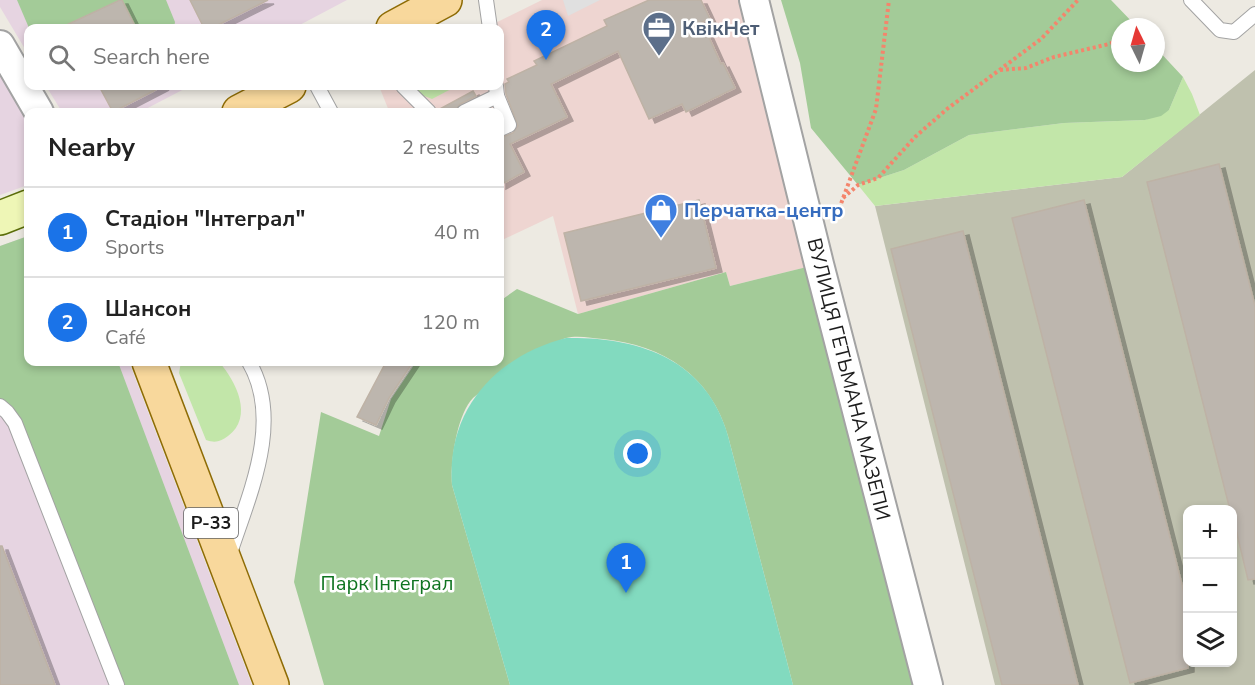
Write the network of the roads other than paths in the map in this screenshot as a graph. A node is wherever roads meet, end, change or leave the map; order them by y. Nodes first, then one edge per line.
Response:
1 (445, 0) edge
2 (486, 0) edge
3 (1191, 0) edge
4 (755, 1) edge
5 (1255, 14) edge
6 (400, 24) edge
7 (489, 24) edge
8 (0, 45) edge
9 (24, 86) edge
10 (26, 90) edge
11 (281, 90) edge
12 (319, 90) edge
13 (407, 90) edge
14 (496, 91) edge
15 (37, 108) edge
16 (248, 108) edge
17 (329, 108) edge
18 (425, 108) edge
19 (470, 108) edge
20 (502, 108) edge
21 (504, 112) edge
22 (504, 127) edge
23 (24, 209) edge
24 (0, 218) edge
25 (151, 366) edge
26 (251, 366) edge
27 (0, 406) edge
28 (226, 564) junction
29 (117, 685) edge
30 (272, 685) edge
31 (928, 685) edge

1 - 6 main road
2 - 7 lane
3 - 5 lane
4 - 31 street, ВУЛИЦЯ ГЕТЬМАНА МАЗЕПИ
8 - 9 street
10 - 15 street
11 - 16 main road
12 - 17 lane
13 - 18 lane
14 - 19 lane
14 - 20 lane
21 - 22 lane
23 - 24 main road
25 - 28 main road, Р-33
26 - 28 lane
27 - 29 lane
28 - 30 main road, Р-33

